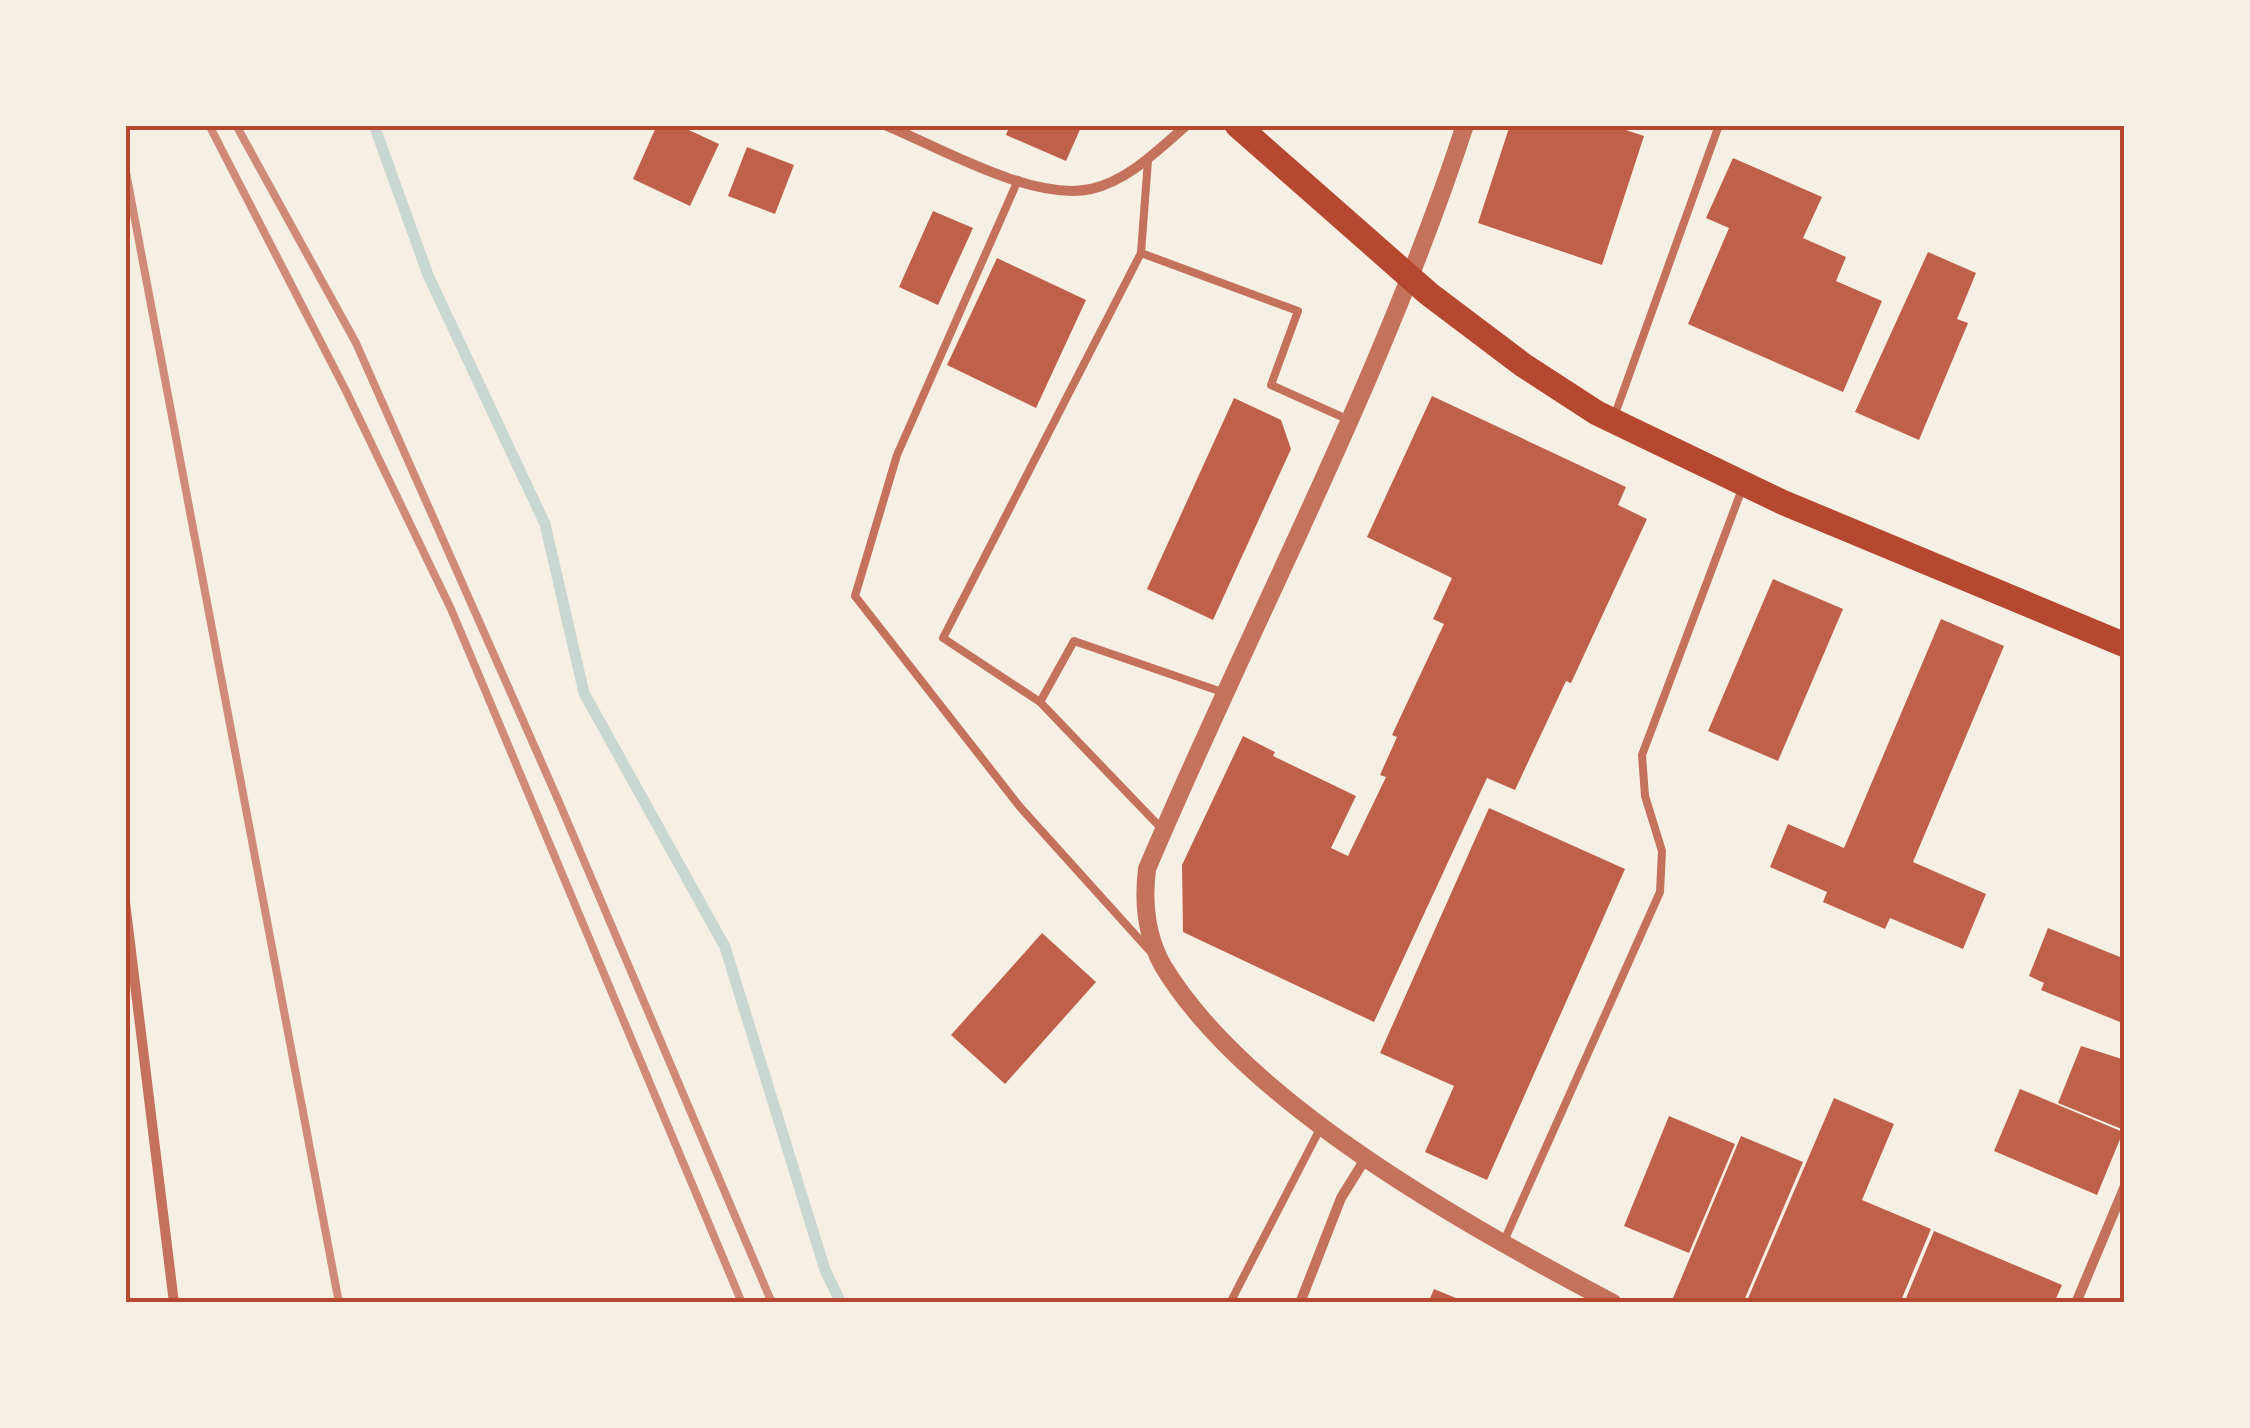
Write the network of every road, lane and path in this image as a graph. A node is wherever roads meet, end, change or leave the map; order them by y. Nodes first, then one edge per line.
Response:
1 (885, 125) edge
2 (1187, 125) edge
3 (1237, 125) edge
4 (1465, 125) edge
5 (1719, 125) edge
6 (1148, 160) junction
7 (1018, 180) junction
8 (1140, 253) junction
9 (1409, 277) junction
10 (1350, 420) junction
11 (1612, 421) junction
12 (1744, 485) junction
13 (2125, 645) edge
14 (1227, 694) junction
15 (1040, 702) junction
16 (1164, 830) junction
17 (125, 902) edge
18 (1162, 964) junction
19 (1322, 1126) junction
20 (1367, 1156) junction
21 (2125, 1186) edge
22 (1502, 1245) junction
23 (174, 1303) edge
24 (1230, 1303) edge
25 (1300, 1303) edge
26 (1612, 1303) edge
27 (2076, 1303) edge

1 - 7 street
2 - 6 street
3 - 9 main road
4 - 9 street
5 - 11 lane
6 - 7 street
6 - 8 lane
7 - 18 lane
8 - 10 lane
8 - 15 lane
9 - 10 street
9 - 11 main road
10 - 14 street
11 - 12 main road
12 - 13 main road
12 - 22 lane
14 - 15 lane
14 - 16 street
15 - 16 lane
16 - 18 street
17 - 23 street
18 - 19 street
19 - 20 street
19 - 24 lane
20 - 22 street
20 - 25 street
21 - 27 street
22 - 26 street

